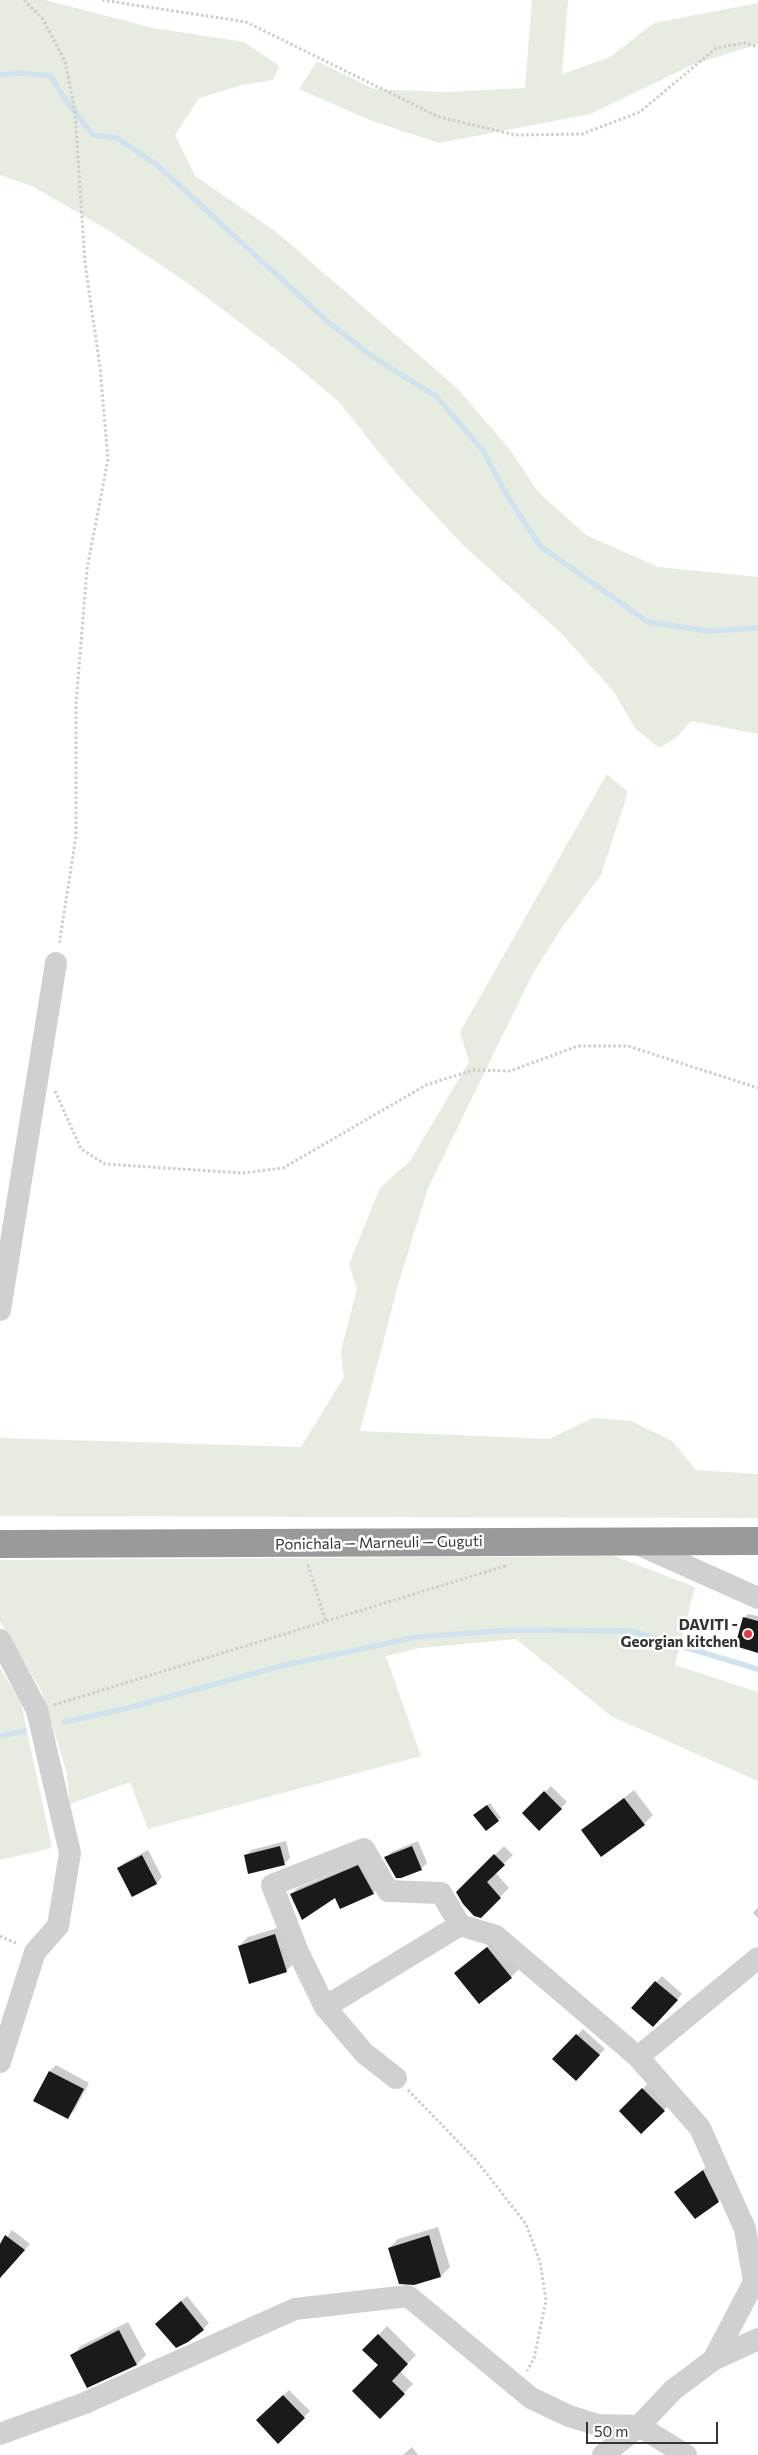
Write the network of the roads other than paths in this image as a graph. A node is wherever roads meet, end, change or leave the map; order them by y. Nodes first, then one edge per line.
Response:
1 (56, 963) road end
2 (0, 1310) edge
3 (630, 1541) junction
4 (758, 1541) edge
5 (0, 1544) edge
6 (758, 1598) edge
7 (0, 1640) edge
8 (460, 1924) junction
9 (758, 1958) edge
10 (325, 2007) junction
11 (638, 2057) junction
12 (0, 2062) edge
13 (396, 2078) road end
14 (756, 2282) edge
15 (758, 2340) edge
16 (713, 2360) junction
17 (639, 2426) junction
18 (0, 2434) edge
19 (603, 2455) edge
20 (686, 2455) edge

1 - 2 street
3 - 4 highway, Ponichala — Marneuli — Guguti
3 - 5 highway, Ponichala — Marneuli — Guguti
3 - 6 street
7 - 12 street
8 - 10 street
8 - 10 street
8 - 11 street
9 - 11 street
10 - 13 street
11 - 14 street
14 - 16 street
15 - 16 street
16 - 17 street
17 - 18 street
17 - 19 street
17 - 20 street

